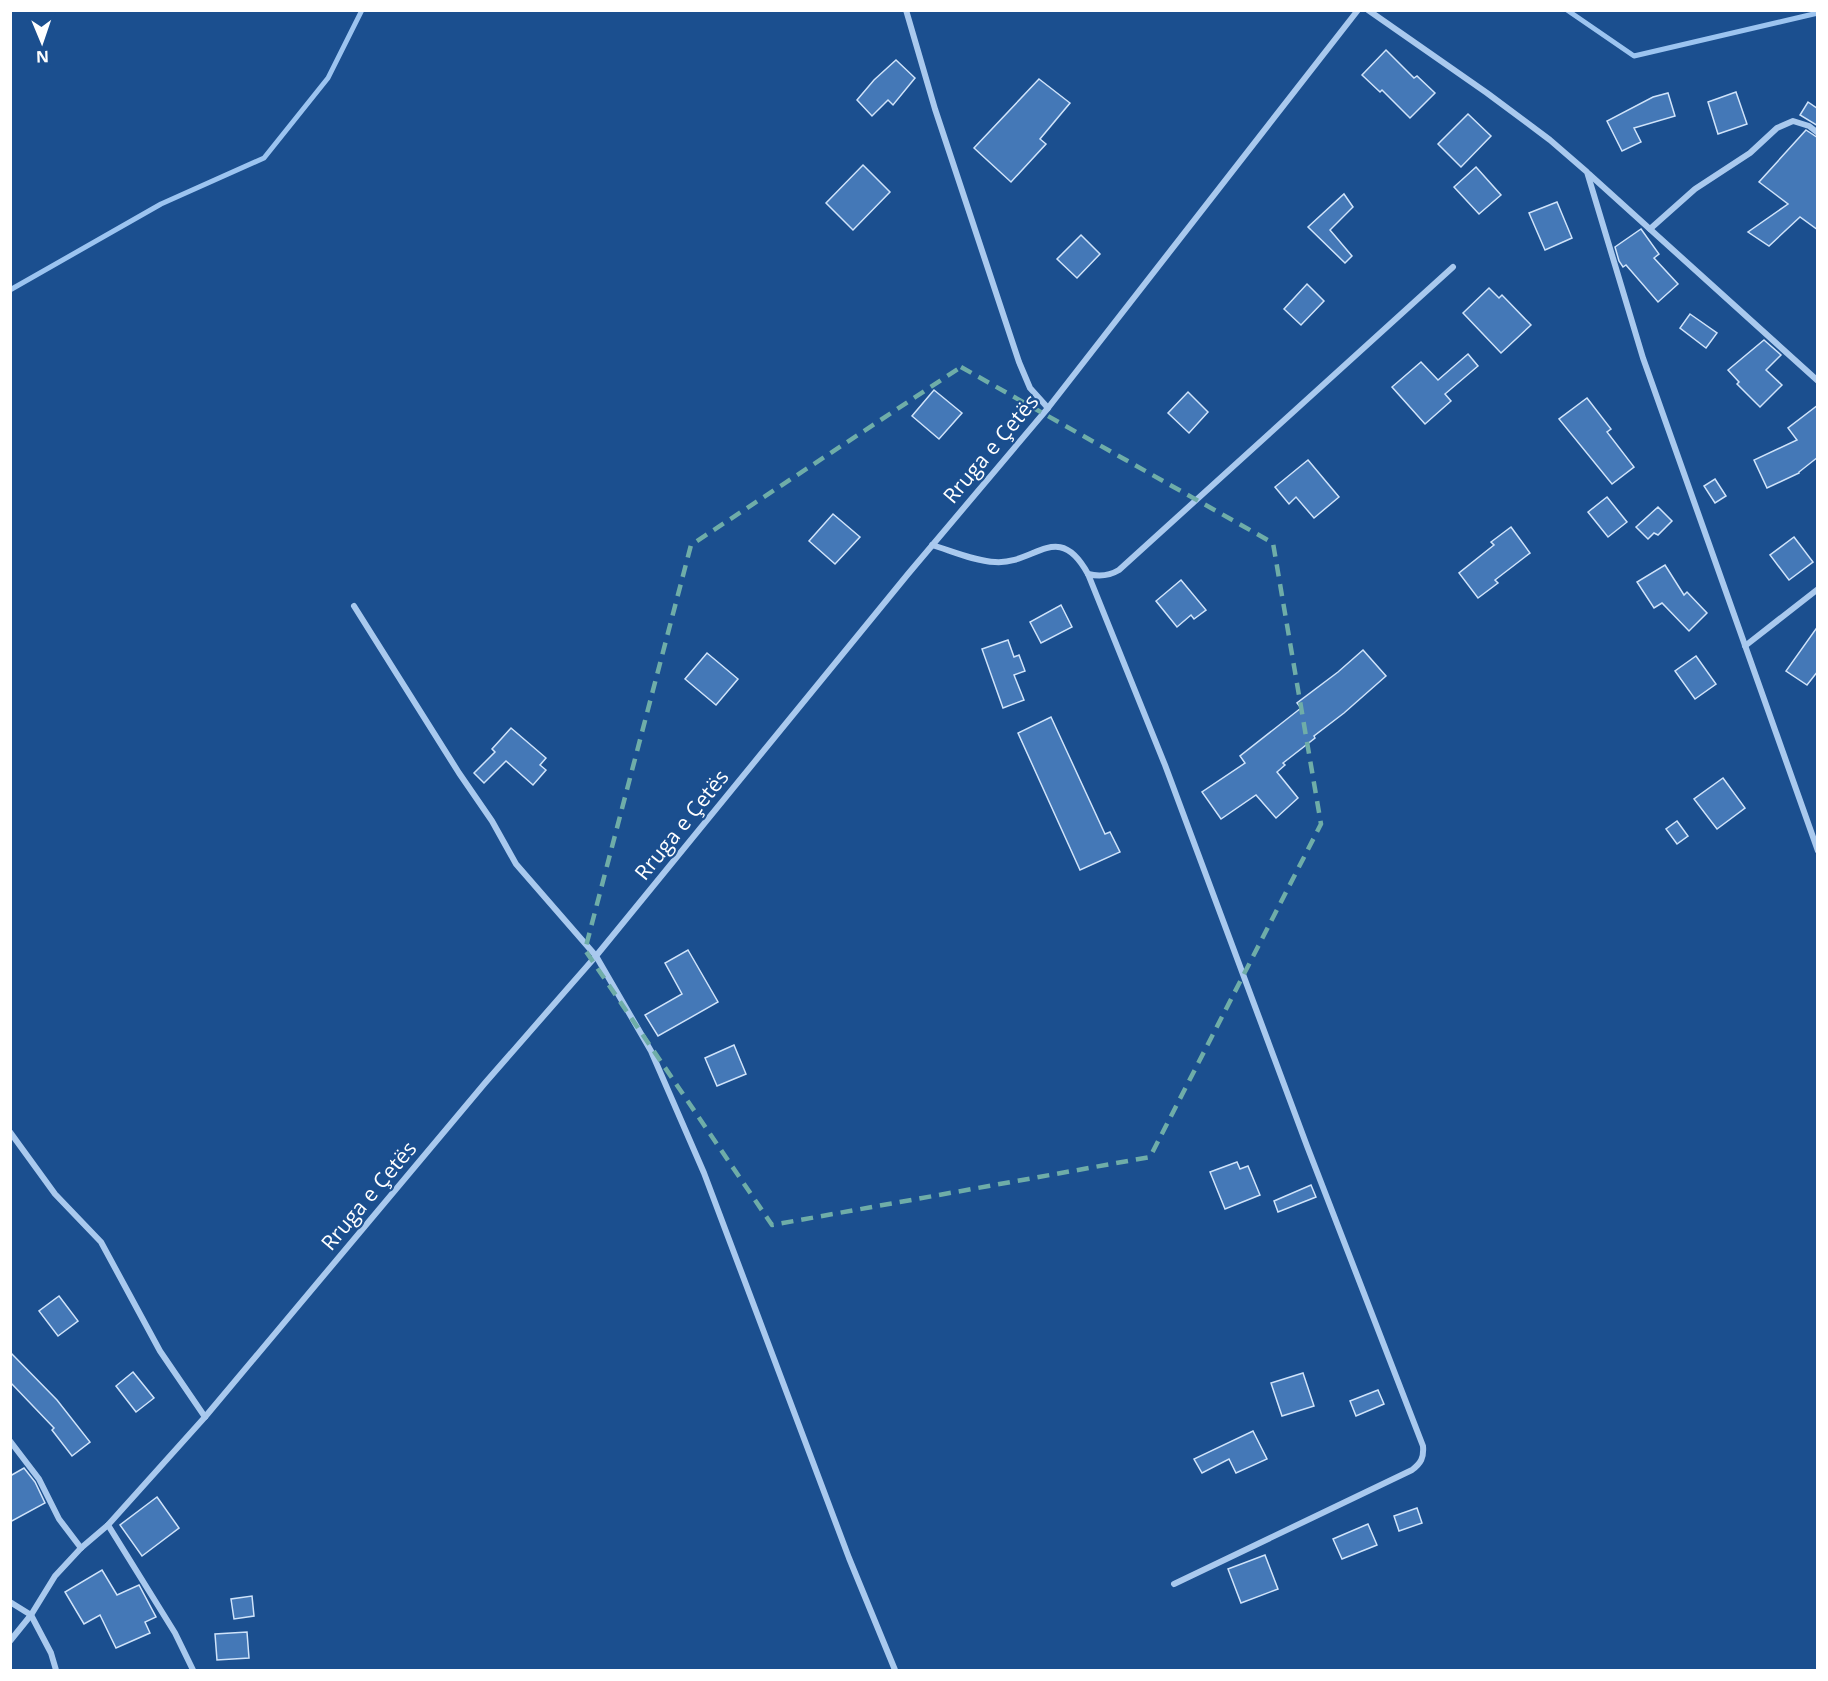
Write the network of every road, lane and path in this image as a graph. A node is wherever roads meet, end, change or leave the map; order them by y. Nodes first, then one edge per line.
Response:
1 (906, 10) edge
2 (1358, 10) edge
3 (1368, 10) edge
4 (1818, 133) edge
5 (1587, 172) junction
6 (1650, 228) junction
7 (1453, 267) dead end
8 (1818, 381) edge
9 (1048, 408) junction
10 (932, 545) junction
11 (1088, 574) junction
12 (1818, 589) edge
13 (354, 606) dead end
14 (1745, 646) junction
15 (1818, 851) edge
16 (596, 956) junction
17 (10, 1132) edge
18 (205, 1417) junction
19 (10, 1441) edge
20 (108, 1525) junction
21 (81, 1548) junction
22 (1174, 1584) dead end
23 (10, 1602) edge
24 (31, 1615) junction
25 (10, 1641) edge
26 (56, 1671) edge
27 (193, 1671) edge
28 (895, 1671) edge

1 - 9 street
2 - 9 street, Rruga e Çetës
3 - 5 street
4 - 6 street
5 - 6 street
5 - 14 street
6 - 8 street
7 - 11 street
9 - 10 street, Rruga e Çetës
10 - 11 street
10 - 16 street, Rruga e Çetës
11 - 22 street
12 - 14 street
13 - 16 street
14 - 15 street
16 - 18 street, Rruga e Çetës
16 - 28 street
17 - 18 street
18 - 20 street, Rruga e Çetës
19 - 21 street
20 - 21 street, Rruga e Çetës
20 - 27 street
21 - 24 street, Rruga e Çetës
23 - 24 street
24 - 25 street, Rruga e Çetës
24 - 26 street

